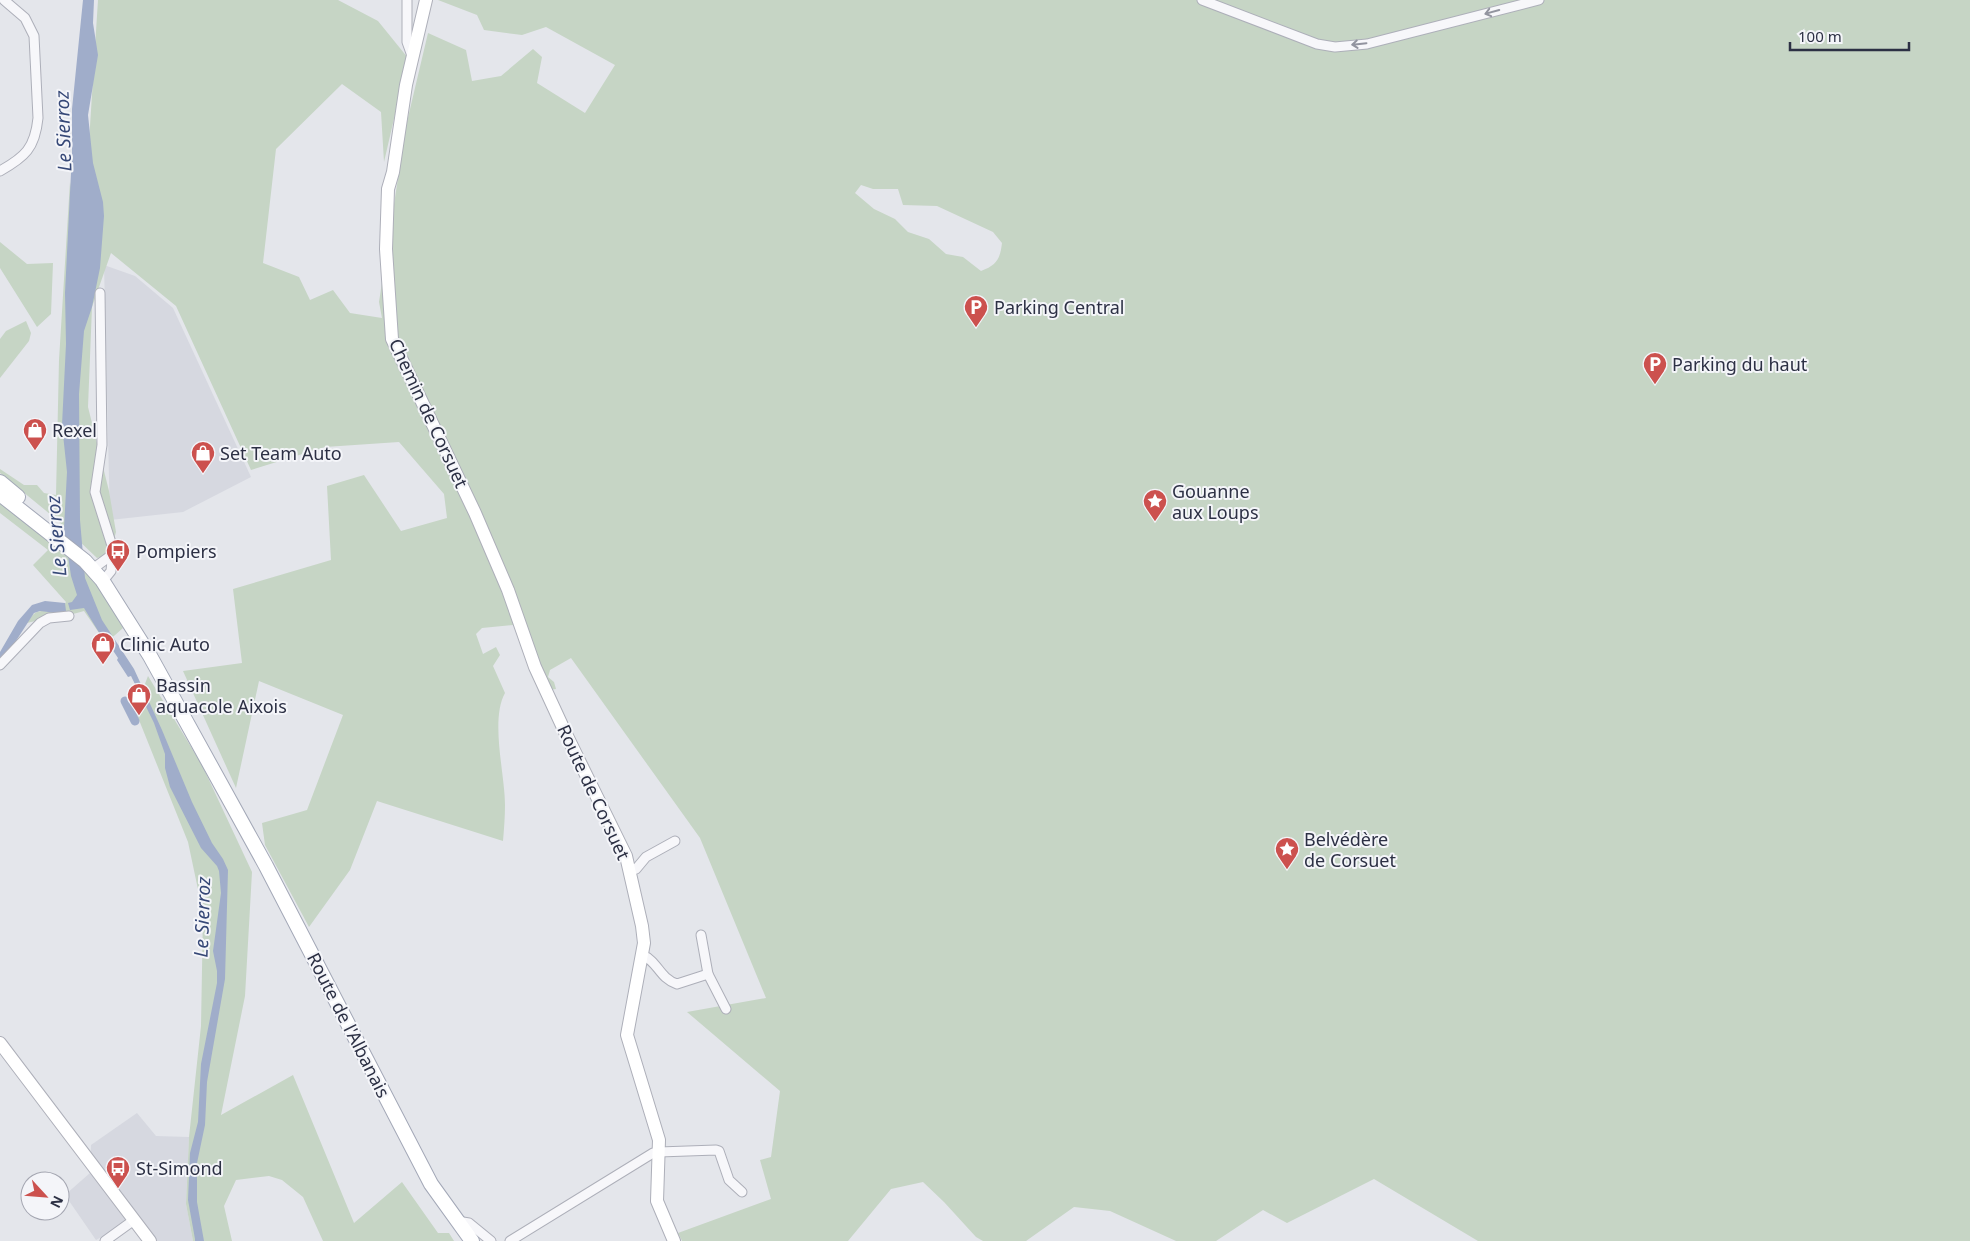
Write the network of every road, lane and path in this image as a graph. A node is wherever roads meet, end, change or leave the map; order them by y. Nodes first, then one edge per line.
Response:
1 (4, 0) edge
2 (407, 0) edge
3 (426, 0) edge
4 (1202, 0) edge
5 (1539, 0) edge
6 (413, 57) junction
7 (0, 171) edge
8 (100, 294) dead end
9 (0, 482) edge
10 (0, 487) edge
11 (0, 494) edge
12 (21, 500) junction
13 (58, 533) junction
14 (113, 549) junction
15 (89, 559) junction
16 (107, 576) junction
17 (69, 616) dead end
18 (0, 665) edge
19 (535, 667) joint
20 (675, 841) dead end
21 (266, 866) junction
22 (631, 871) junction
23 (702, 935) dead end
24 (642, 955) junction
25 (708, 974) junction
26 (726, 1009) dead end
27 (0, 1043) edge
28 (656, 1152) junction
29 (432, 1184) junction
30 (742, 1192) dead end
31 (134, 1220) junction
32 (457, 1221) junction
33 (104, 1241) edge
34 (150, 1241) edge
35 (460, 1241) edge
36 (472, 1241) edge
37 (491, 1241) edge
38 (510, 1241) edge
39 (674, 1241) edge

1 - 7 street
2 - 6 street
3 - 6 street, Chemin de Corsuet
5 -> 4 street
6 - 19 street, Chemin de Corsuet
8 - 14 street
9 - 12 main road
10 - 12 street
11 - 13 main road
12 - 13 main road
13 - 15 main road
14 - 15 street
14 - 16 street
15 - 16 main road
15 - 21 main road
16 - 21 main road
17 - 18 street
19 - 22 street, Route de Corsuet
20 - 22 street
21 - 29 main road, Route de l'Albanais
22 - 24 street, Route de Corsuet
23 - 25 street
24 - 25 street
24 - 28 street, Route de Corsuet
25 - 26 street
27 - 31 street
28 - 30 street
28 - 38 street
28 - 39 street, Route de Corsuet
29 - 32 main road, Route de l'Albanais
29 - 35 main road, Route de l'Albanais
31 - 33 street
31 - 34 street
32 - 36 main road, Route de l'Albanais
32 - 37 street

